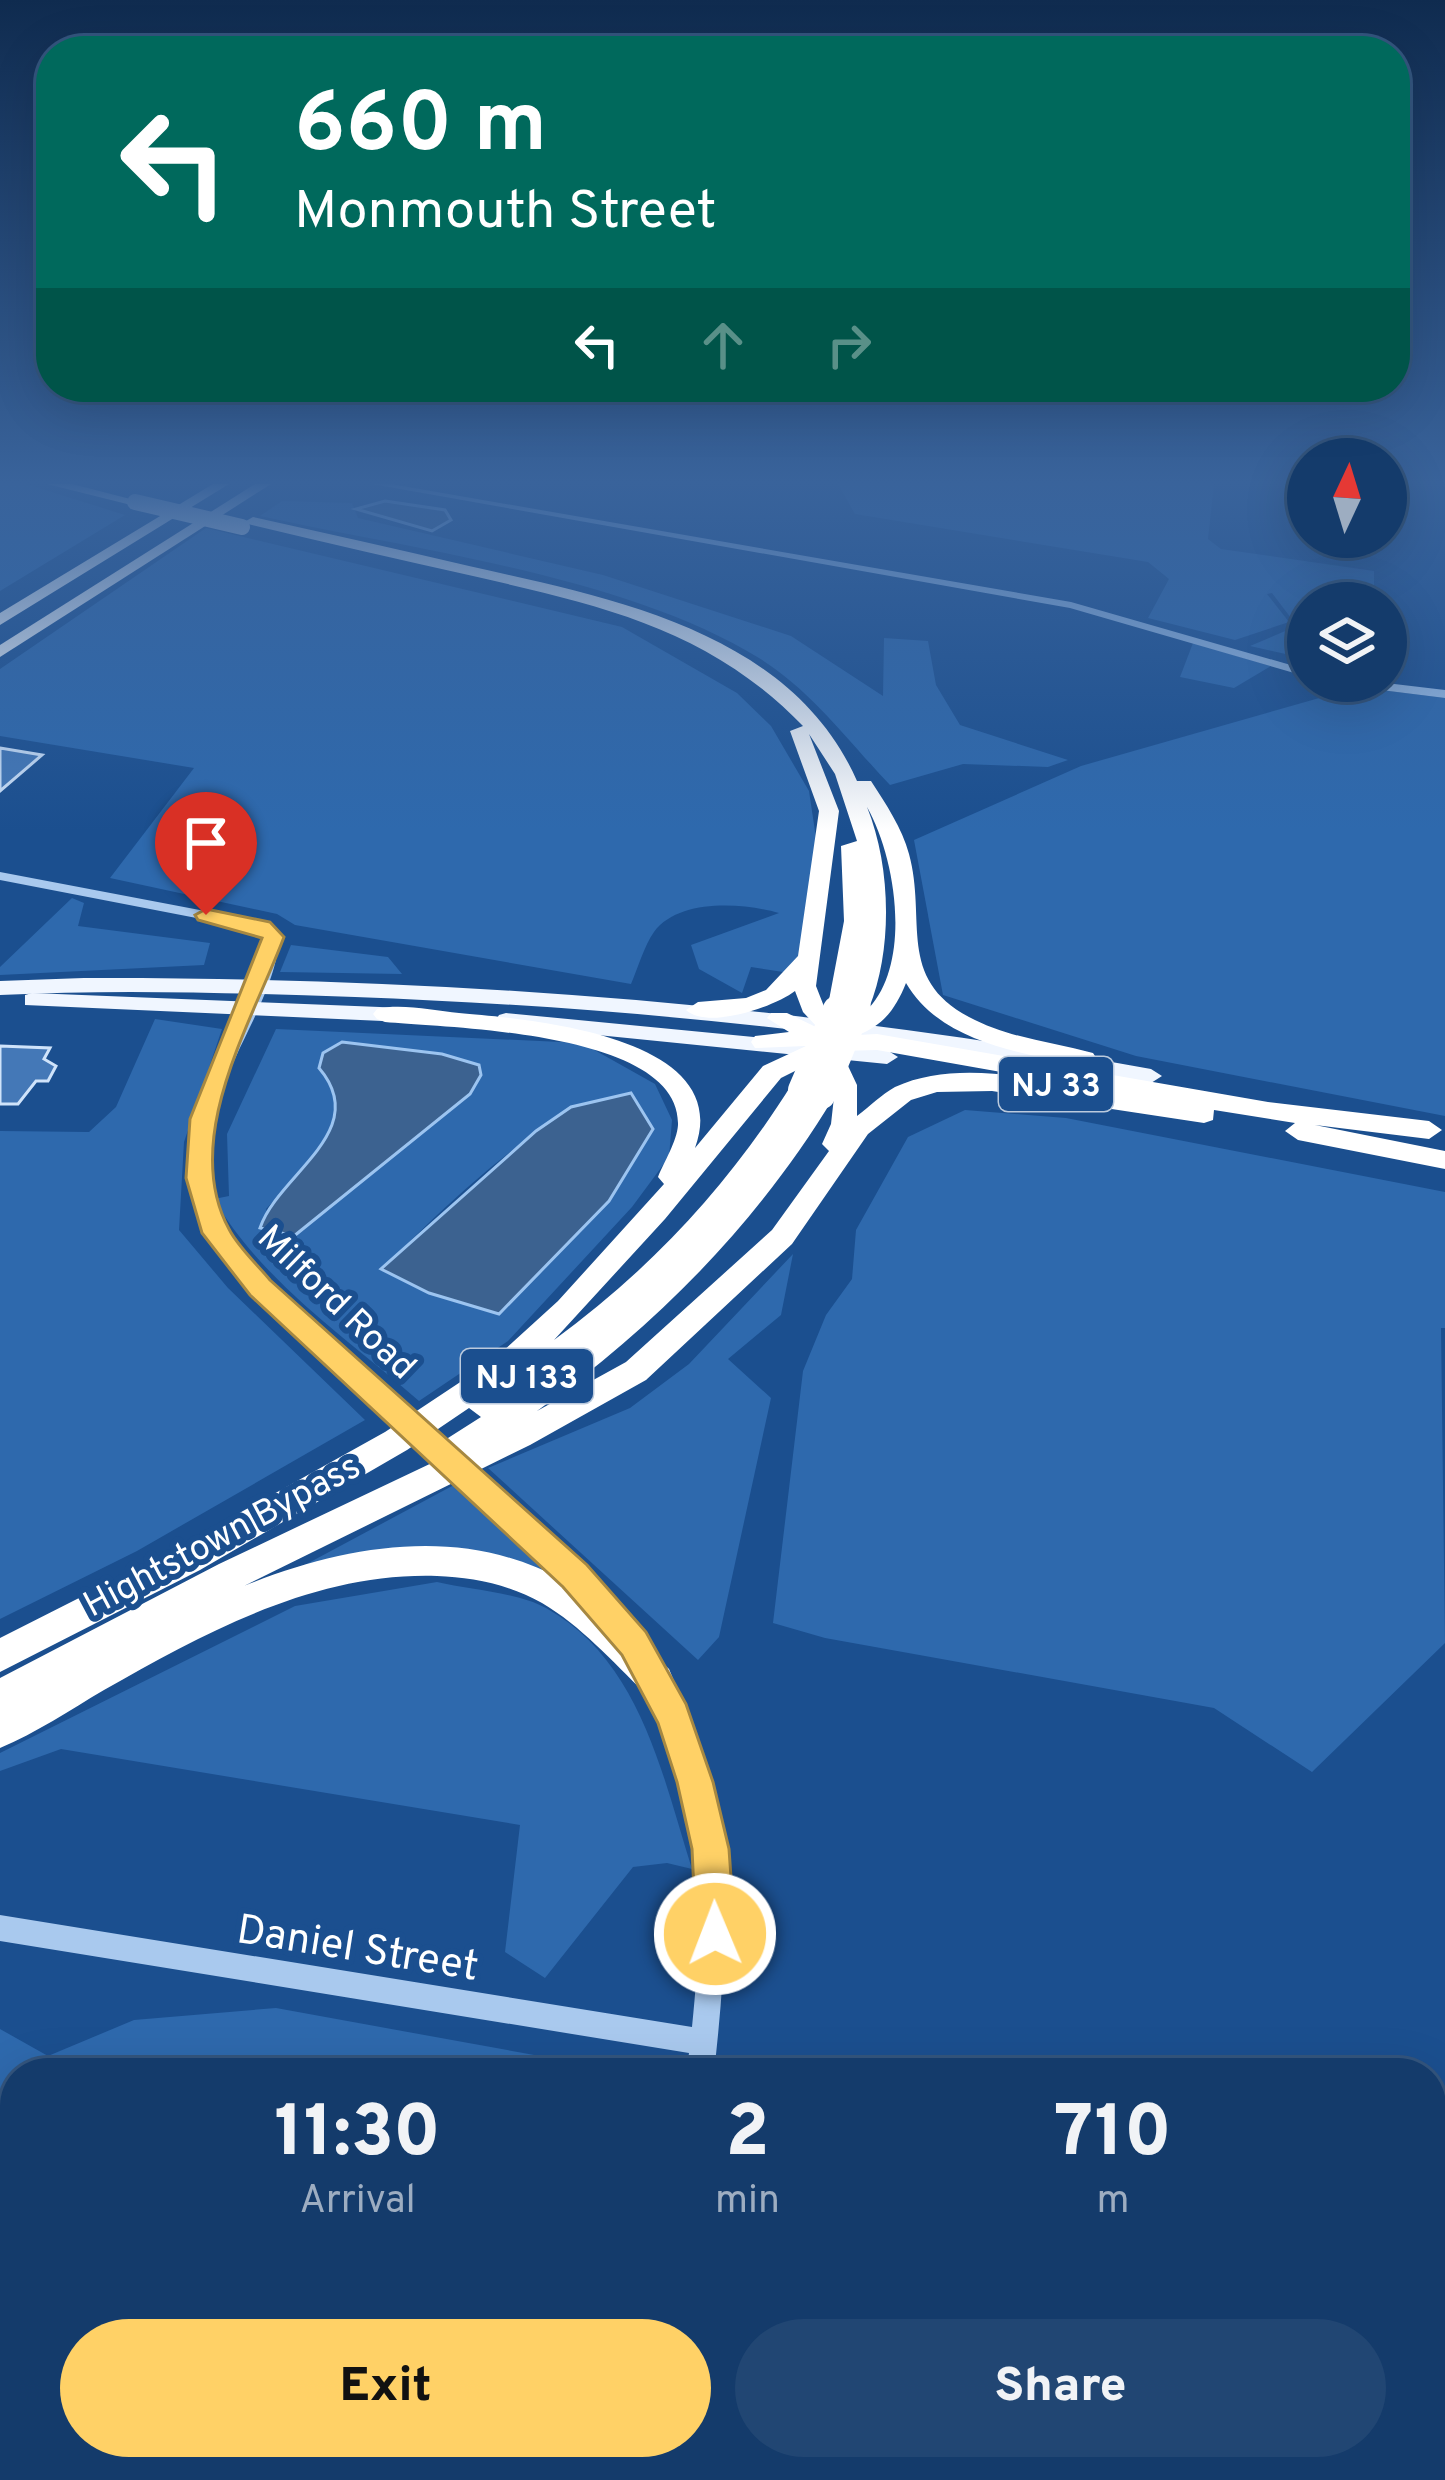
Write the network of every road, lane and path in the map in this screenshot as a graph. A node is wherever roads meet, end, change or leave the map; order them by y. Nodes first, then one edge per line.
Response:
1 (33, 600) edge
2 (58, 600) edge
3 (82, 600) edge
4 (541, 600) edge
5 (1042, 600) edge
6 (0, 620) edge
7 (0, 636) edge
8 (0, 652) edge
9 (1287, 668) edge
10 (1407, 689) edge
11 (1445, 694) edge
12 (806, 726) junction
13 (0, 876) edge
14 (904, 908) junction
15 (806, 961) junction
16 (255, 988) junction
17 (0, 992) edge
18 (246, 1009) junction
19 (698, 1010) junction
20 (385, 1015) junction
21 (779, 1018) joint
22 (834, 1030) junction
23 (763, 1042) joint
24 (1151, 1076) junction
25 (812, 1093) junction
26 (1225, 1116) junction
27 (1437, 1132) edge
28 (1445, 1160) edge
29 (738, 1279) junction
30 (568, 1309) junction
31 (176, 1565) junction
32 (214, 1584) junction
33 (0, 1656) edge
34 (657, 1681) junction
35 (0, 1696) edge
36 (0, 1730) edge
37 (0, 1928) edge
38 (704, 2042) junction
39 (702, 2058) edge

1 - 6 highway
2 - 7 highway
3 - 8 highway
4 - 12 highway, Hightstown Bypass / NJ 133, bridge
5 - 9 street
10 - 11 street
12 - 14 highway
12 - 15 highway
12 - 22 highway, Hightstown Bypass / NJ 133
13 - 16 street, Milford Road
14 - 22 highway
14 - 24 highway
15 - 19 highway
15 - 22 highway
16 - 17 main road
16 - 18 street, Milford Road
16 - 19 main road
17 - 18 main road
18 - 20 main road
18 - 34 street, Milford Road, bridge
19 - 21 main road
20 - 23 main road
20 - 30 highway
21 - 22 highway
22 - 23 highway
22 - 24 main road, NJ 33
22 - 25 highway, Hightstown Bypass / NJ 133, bridge
22 - 26 highway, NJ 33
22 - 27 highway
22 - 29 highway
22 - 30 highway
24 - 27 highway, NJ 33
25 - 31 highway, Hightstown Bypass / NJ 133
25 - 32 highway, Hightstown Bypass / NJ 133
26 - 28 highway, NJ 33
26 - 29 highway
29 - 32 highway
30 - 31 highway
31 - 33 highway, Hightstown Bypass / NJ 133
32 - 35 highway, Hightstown Bypass / NJ 133
34 - 36 highway
34 - 38 street, Milford Road
37 - 38 street, Daniel Street
38 - 39 street, Milford Road

